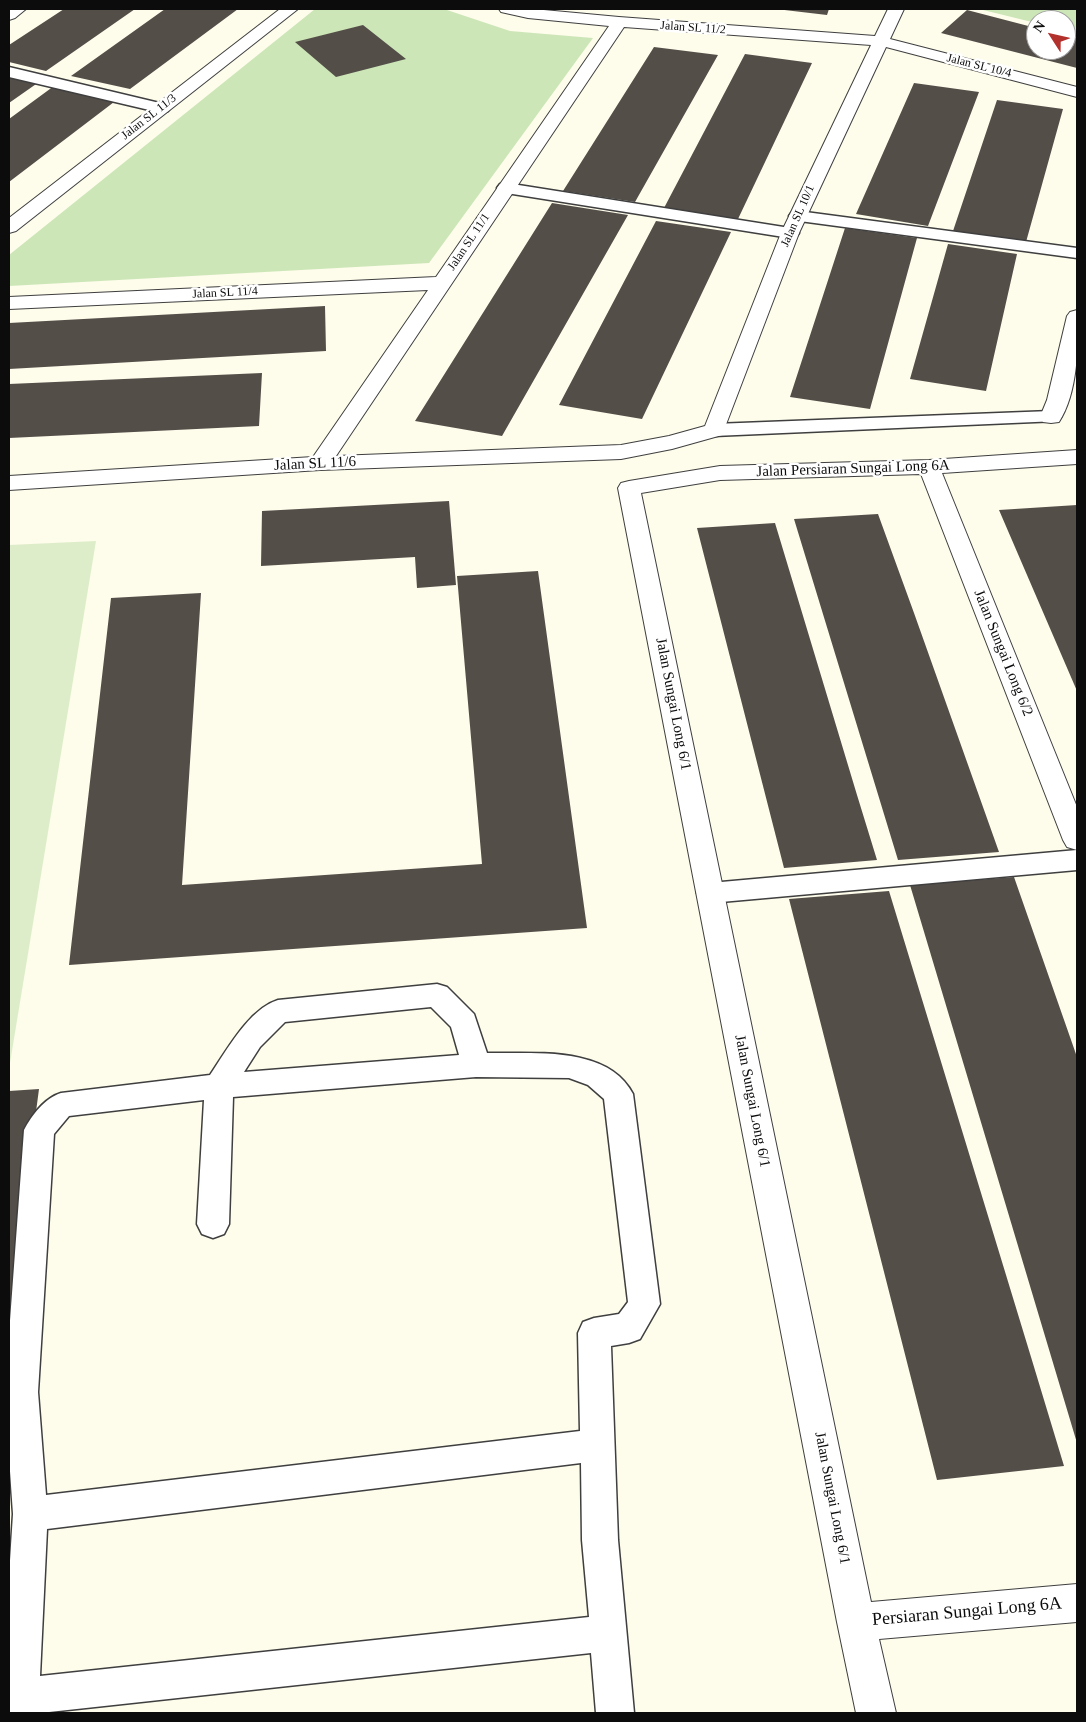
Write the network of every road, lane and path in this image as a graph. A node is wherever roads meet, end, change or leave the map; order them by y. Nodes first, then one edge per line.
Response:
1 (18, 9) edge
2 (290, 9) edge
3 (508, 9) edge
4 (896, 9) edge
5 (9, 15) edge
6 (619, 22) junction
7 (880, 41) junction
8 (9, 72) edge
9 (1077, 92) edge
10 (162, 108) junction
11 (506, 188) junction
12 (794, 225) junction
13 (9, 227) edge
14 (1077, 253) edge
15 (442, 283) junction
16 (9, 303) edge
17 (1077, 316) edge
18 (1051, 417) joint
19 (714, 430) junction
20 (1077, 456) edge
21 (320, 463) junction
22 (929, 467) junction
23 (9, 483) edge
24 (629, 488) joint
25 (1077, 840) edge
26 (1077, 860) edge
27 (710, 893) junction
28 (476, 1065) junction
29 (219, 1086) junction
30 (213, 1224) dead end
31 (597, 1445) junction
32 (30, 1514) junction
33 (1077, 1603) edge
34 (856, 1622) junction
35 (608, 1633) junction
36 (14, 1697) edge
37 (615, 1713) edge
38 (876, 1713) edge

1 - 5 street
2 - 10 street, Jalan SL 11/3
3 - 6 street, Jalan SL 11/2
4 - 7 street, Jalan SL 10/1
6 - 7 street, Jalan SL 11/2
6 - 11 street, Jalan SL 11/1
7 - 9 street, Jalan SL 10/4
7 - 12 street, Jalan SL 10/1
8 - 10 lane
10 - 13 street, Jalan SL 11/3
11 - 12 lane
11 - 15 street, Jalan SL 11/1
12 - 14 lane
12 - 19 street, Jalan SL 10/1
15 - 16 street, Jalan SL 11/4
15 - 21 street, Jalan SL 11/1
17 - 18 street
18 - 19 lane
19 - 21 street, Jalan SL 11/6
20 - 22 street, Jalan Persiaran Sungai Long 6A
21 - 23 street, Jalan SL 11/6
22 - 24 street, Jalan Persiaran Sungai Long 6A
22 - 25 street, Jalan Sungai Long 6/2
24 - 27 street, Jalan Sungai Long 6/1
26 - 27 lane
27 - 34 street, Jalan Sungai Long 6/1
28 - 29 lane
28 - 29 lane
28 - 31 lane
29 - 30 lane
29 - 32 lane
31 - 32 lane
31 - 35 lane
32 - 36 lane
33 - 34 street, Persiaran Sungai Long 6A
34 - 38 street, Jalan Sungai Long 6/1
35 - 36 lane
35 - 37 lane

